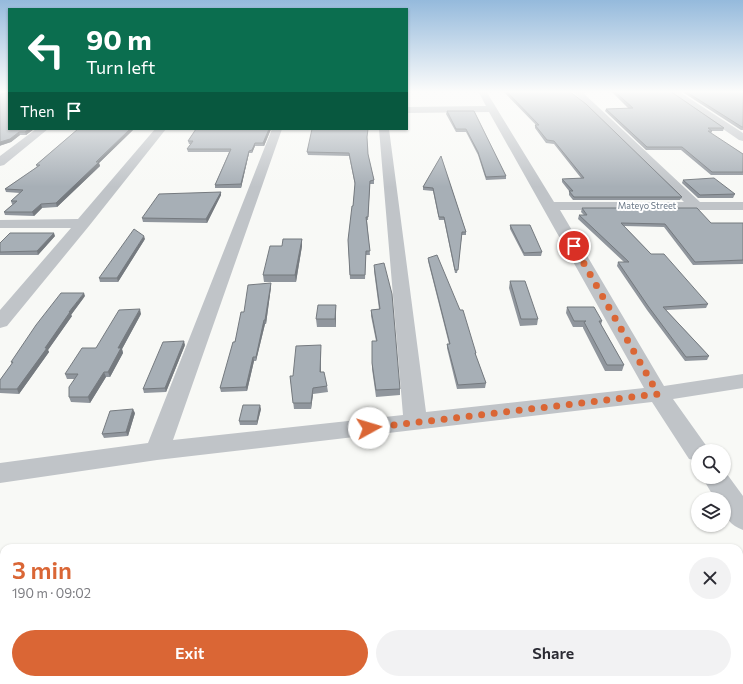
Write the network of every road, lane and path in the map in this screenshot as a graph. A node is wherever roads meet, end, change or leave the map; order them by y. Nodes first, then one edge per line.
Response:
1 (501, 123) edge
2 (609, 123) edge
3 (720, 123) edge
4 (42, 130) edge
5 (160, 130) edge
6 (277, 130) edge
7 (384, 130) edge
8 (743, 138) edge
9 (0, 162) edge
10 (550, 206) junction
11 (696, 206) junction
12 (743, 206) edge
13 (84, 223) junction
14 (0, 224) edge
15 (1, 320) edge
16 (743, 381) edge
17 (658, 394) junction
18 (415, 422) junction
19 (692, 444) edge
20 (157, 451) junction
21 (0, 473) edge
22 (720, 484) edge
23 (743, 518) edge

1 - 10 street
2 - 11 street
3 - 8 street
4 - 9 street
5 - 13 street
6 - 20 street
7 - 18 street
10 - 11 street, Mateyo Street
10 - 17 street
11 - 12 street, Mateyo Street
13 - 14 street
13 - 15 street
16 - 17 street
17 - 18 street
17 - 19 street
18 - 20 street
20 - 21 street
22 - 23 street

